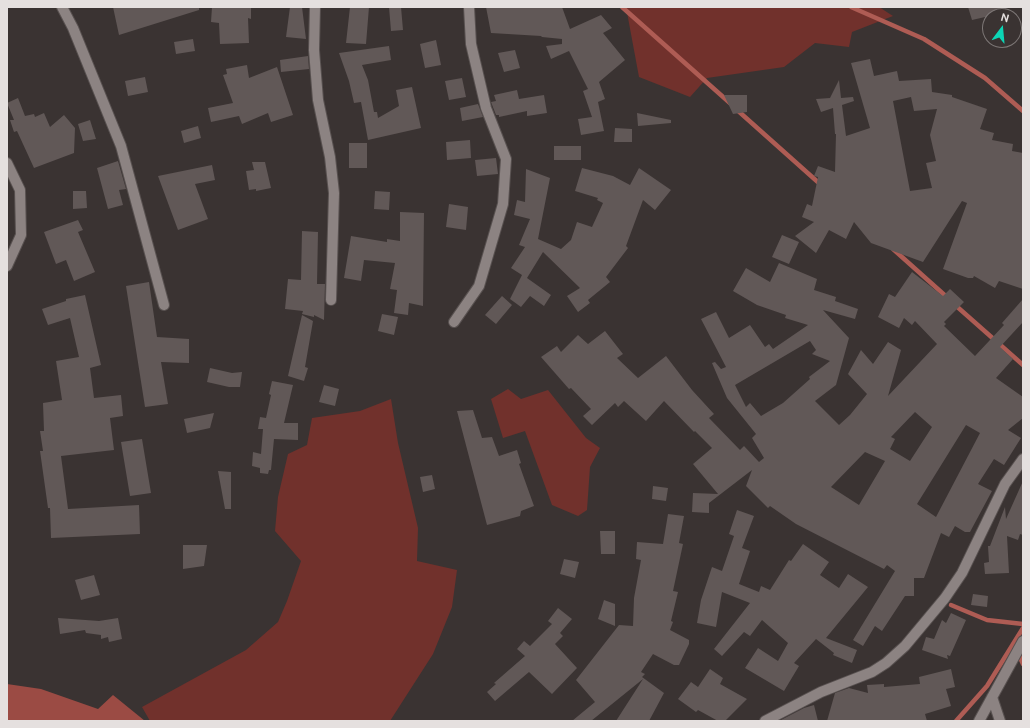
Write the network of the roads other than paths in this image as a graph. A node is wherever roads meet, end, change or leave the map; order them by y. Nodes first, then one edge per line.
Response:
1 (62, 7) edge
2 (315, 7) edge
3 (469, 7) edge
4 (7, 163) edge
5 (7, 266) edge
6 (331, 300) dead end
7 (164, 305) dead end
8 (454, 322) dead end
9 (1023, 459) edge
10 (1023, 641) edge
11 (992, 698) junction
12 (765, 721) edge
13 (979, 721) edge
14 (1000, 721) edge

1 - 7 street
2 - 6 street
3 - 8 street
4 - 5 street
9 - 12 street
10 - 11 street
11 - 13 street
11 - 14 street

